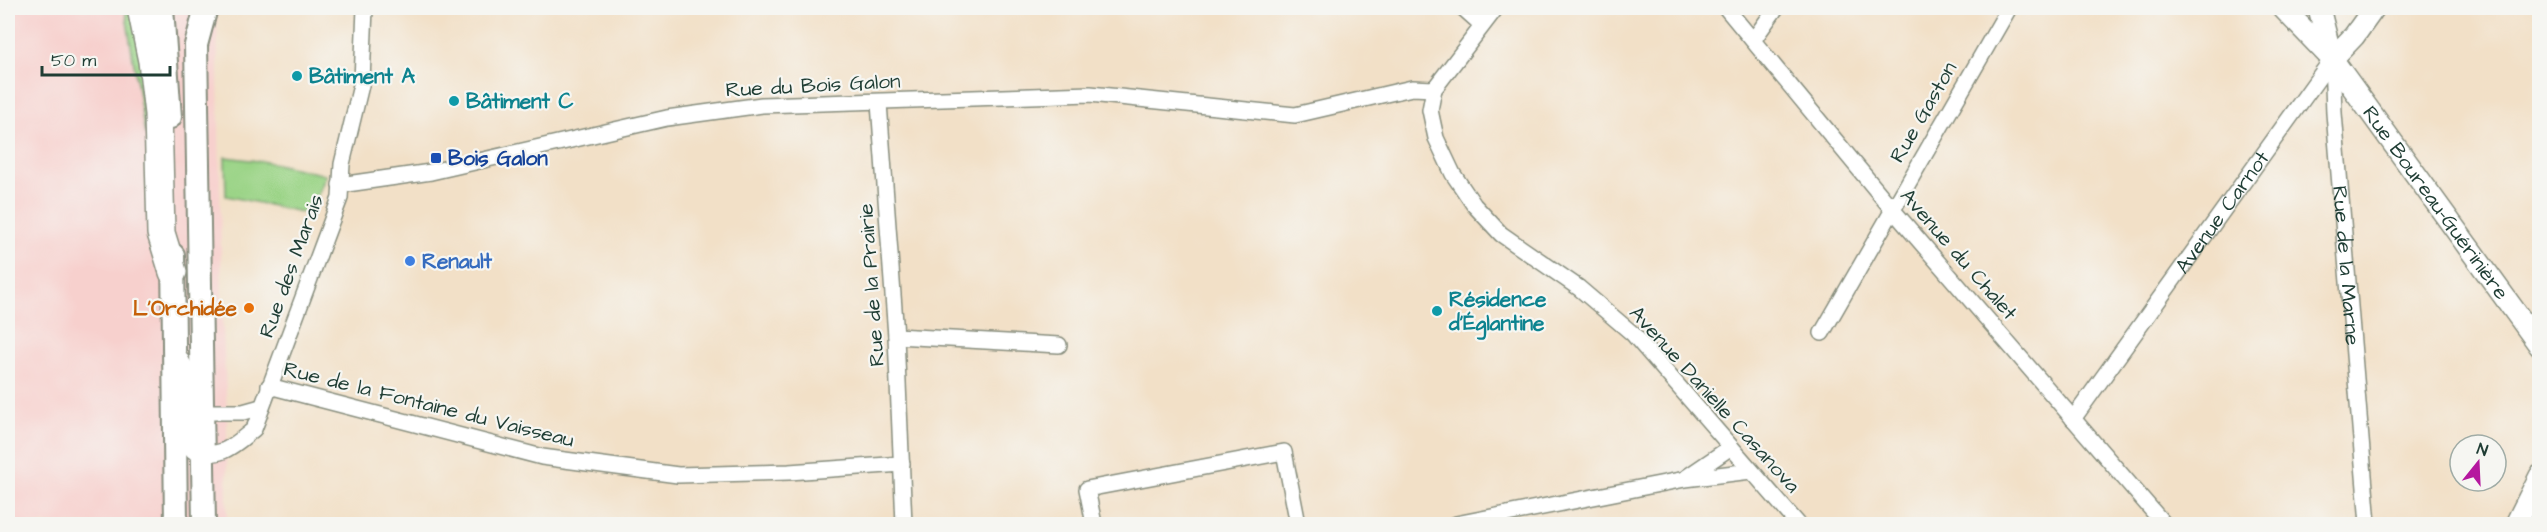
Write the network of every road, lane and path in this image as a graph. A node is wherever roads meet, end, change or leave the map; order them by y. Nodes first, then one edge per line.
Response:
1 (141, 8) edge
2 (162, 8) edge
3 (192, 8) edge
4 (206, 8) edge
5 (365, 8) edge
6 (1462, 8) edge
7 (1496, 8) edge
8 (1726, 8) edge
9 (1776, 8) edge
10 (2009, 8) edge
11 (2283, 8) edge
12 (2319, 8) edge
13 (2374, 8) edge
14 (1482, 25) junction
15 (1754, 39) junction
16 (196, 45) junction
17 (2332, 59) junction
18 (1434, 89) junction
19 (879, 103) junction
20 (340, 185) junction
21 (1892, 209) junction
22 (173, 272) junction
23 (1822, 333) dead end
24 (896, 336) junction
25 (173, 344) junction
26 (1059, 345) dead end
27 (2540, 346) edge
28 (269, 386) junction
29 (261, 407) junction
30 (202, 412) junction
31 (2073, 419) junction
32 (1731, 447) junction
33 (202, 454) junction
34 (902, 464) junction
35 (1751, 471) junction
36 (2540, 476) edge
37 (1685, 479) junction
38 (176, 525) edge
39 (204, 525) edge
40 (904, 525) edge
41 (1094, 525) edge
42 (1298, 525) edge
43 (1456, 525) edge
44 (1798, 525) edge
45 (2164, 525) edge
46 (2368, 525) edge
47 (2516, 525) edge

1 - 22 highway
2 - 22 main road
3 - 16 main road
4 - 16 main road
5 - 20 street, Rue des Marais
6 - 14 street
7 - 14 street
8 - 15 street, Avenue du Chalet
9 - 15 street
10 - 21 street, Rue Gaston
11 - 17 main road
12 - 17 main road, Rue de la Marne
13 - 17 main road, Avenue Carnot
14 - 18 street
15 - 21 street, Avenue du Chalet
16 - 30 main road
17 - 27 main road, Rue Boureau-Guérinière
17 - 31 street, Avenue Carnot
17 - 46 street, Rue de la Marne
18 - 19 street, Rue du Bois Galon
18 - 32 street, Avenue Danielle Casanova
19 - 20 street, Rue du Bois Galon
19 - 24 street, Rue de la Prairie
20 - 28 street, Rue des Marais
21 - 23 street, Rue Gaston
21 - 31 street, Avenue du Chalet
22 - 25 main road
24 - 26 street
24 - 34 street, Rue de la Prairie
25 - 33 street
25 - 38 main road
28 - 29 street, Rue des Marais
28 - 34 street, Rue de la Fontaine du Vaisseau
29 - 30 street
29 - 33 street, Rue des Marais
30 - 33 main road
31 - 45 street, Avenue du Chalet
32 - 35 street, Avenue Danielle Casanova
32 - 37 street
33 - 39 main road
34 - 40 street, Rue de la Prairie
35 - 37 street
35 - 44 street, Avenue Danielle Casanova
36 - 47 main road
37 - 43 street
41 - 42 street

